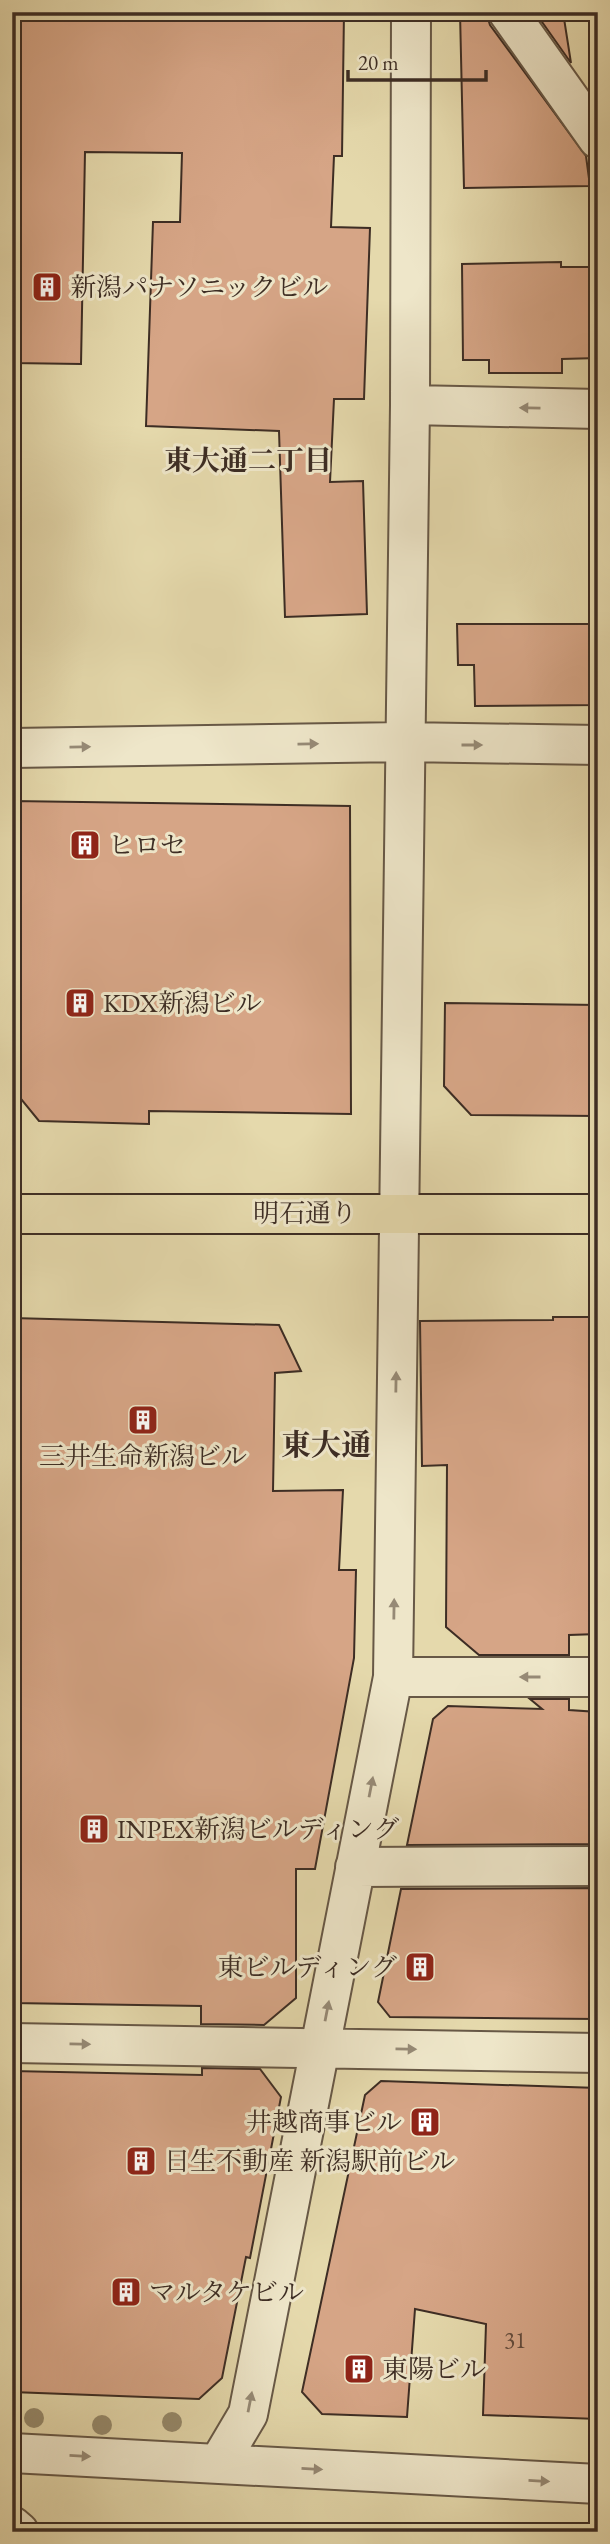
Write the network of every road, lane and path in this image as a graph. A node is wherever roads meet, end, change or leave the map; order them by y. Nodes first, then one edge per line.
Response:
1 (411, 12) edge
2 (508, 12) edge
3 (598, 139) edge
4 (410, 405) junction
5 (598, 409) edge
6 (403, 742) junction
7 (598, 745) edge
8 (12, 748) edge
9 (14, 1145) edge
10 (400, 1213) junction
11 (12, 1214) edge
12 (598, 1214) edge
13 (15, 1273) edge
14 (393, 1677) junction
15 (598, 1677) edge
16 (598, 1866) edge
17 (355, 1867) junction
18 (12, 2043) edge
19 (320, 2048) junction
20 (598, 2053) edge
21 (12, 2453) edge
22 (219, 2463) junction
23 (598, 2484) edge
24 (12, 2526) edge
25 (19, 2532) edge

1 - 4 street
2 - 3 street
5 -> 4 street
4 - 6 street
6 -> 7 street
8 -> 6 street
6 - 10 street
9 - 13 path, bridge
10 - 11 highway, 明石通り
10 - 12 highway, 明石通り
14 -> 10 street
15 -> 14 street
17 -> 14 street
16 - 17 street
19 -> 17 street
18 -> 19 street
19 -> 20 street
22 -> 19 street
21 -> 22 street
22 -> 23 street
24 - 25 street

